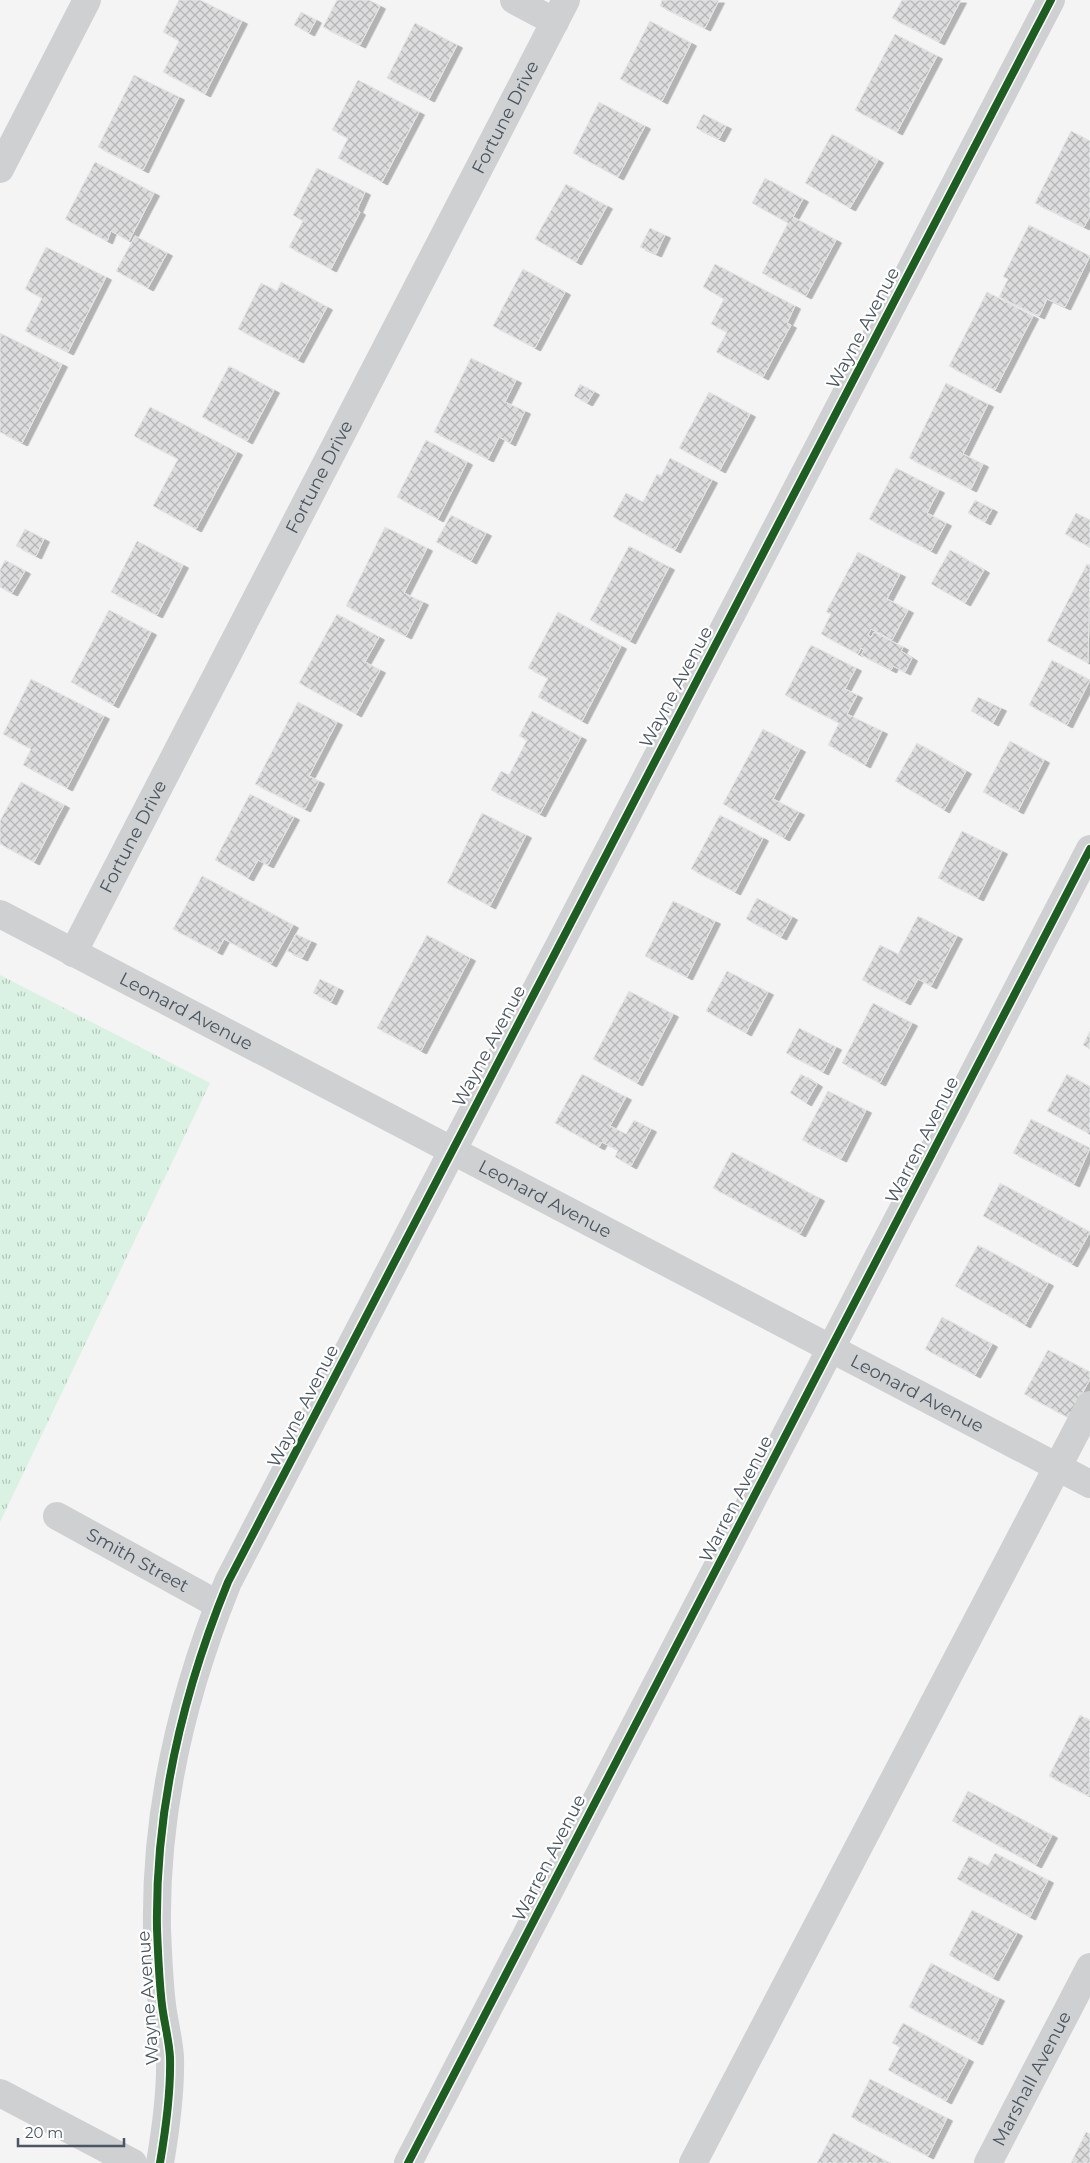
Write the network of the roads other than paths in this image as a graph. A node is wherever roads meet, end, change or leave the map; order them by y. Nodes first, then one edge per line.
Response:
1 (87, 0) edge
2 (514, 0) edge
3 (1051, 0) edge
4 (560, 11) edge
5 (0, 169) edge
6 (1090, 849) edge
7 (0, 914) edge
8 (72, 953) junction
9 (452, 1150) junction
10 (831, 1348) junction
11 (1090, 1406) edge
12 (1057, 1467) junction
13 (1090, 1484) edge
14 (57, 1516) dead end
15 (219, 1606) junction
16 (1090, 1967) edge
17 (0, 2093) edge
18 (133, 2163) edge
19 (160, 2163) edge
20 (408, 2163) edge
21 (693, 2163) edge
22 (988, 2163) edge

1 - 5 street
2 - 4 street
3 - 9 street, Wayne Avenue
4 - 8 street, Fortune Drive
6 - 10 street, Warren Avenue
7 - 8 street, Leonard Avenue
8 - 9 street, Leonard Avenue
9 - 10 street, Leonard Avenue
9 - 15 street, Wayne Avenue
10 - 12 street, Leonard Avenue
10 - 20 street, Warren Avenue
11 - 12 street
12 - 13 street, Leonard Avenue
12 - 21 street
14 - 15 street, Smith Street
15 - 19 street, Wayne Avenue
16 - 22 street, Marshall Avenue
17 - 18 street

